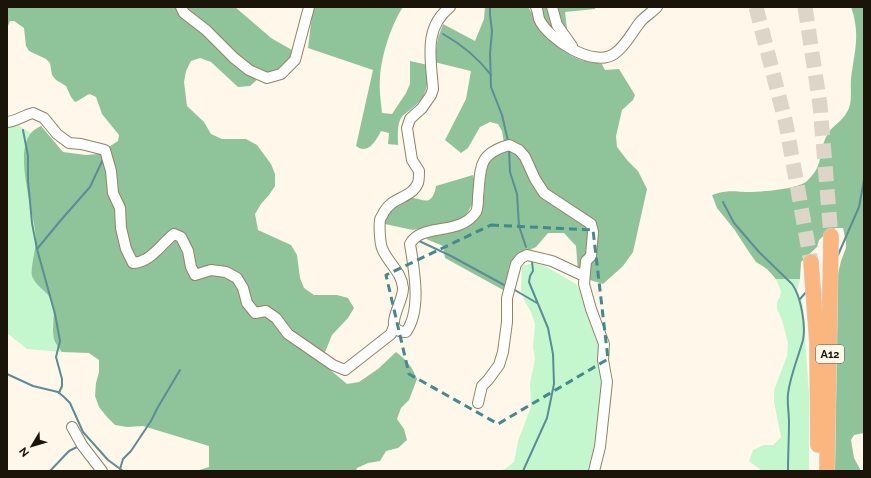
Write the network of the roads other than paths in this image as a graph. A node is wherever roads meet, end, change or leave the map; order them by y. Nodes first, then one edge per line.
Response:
1 (181, 7) edge
2 (309, 7) edge
3 (450, 7) edge
4 (536, 7) edge
5 (552, 7) edge
6 (657, 7) edge
7 (576, 52) junction
8 (7, 122) edge
9 (831, 236) tunnel mouth
10 (811, 262) tunnel mouth
11 (584, 276) junction
12 (394, 326) junction
13 (478, 403) dead end
14 (72, 427) dead end
15 (102, 471) edge
16 (594, 471) edge
17 (818, 471) edge
18 (827, 471) edge

1 - 2 street
3 - 12 street
4 - 7 street
5 - 7 street
6 - 7 street
8 - 12 street
9 - 18 highway, A12
10 - 17 highway, A12
11 - 12 street
11 - 13 street
11 - 16 street
14 - 15 street

